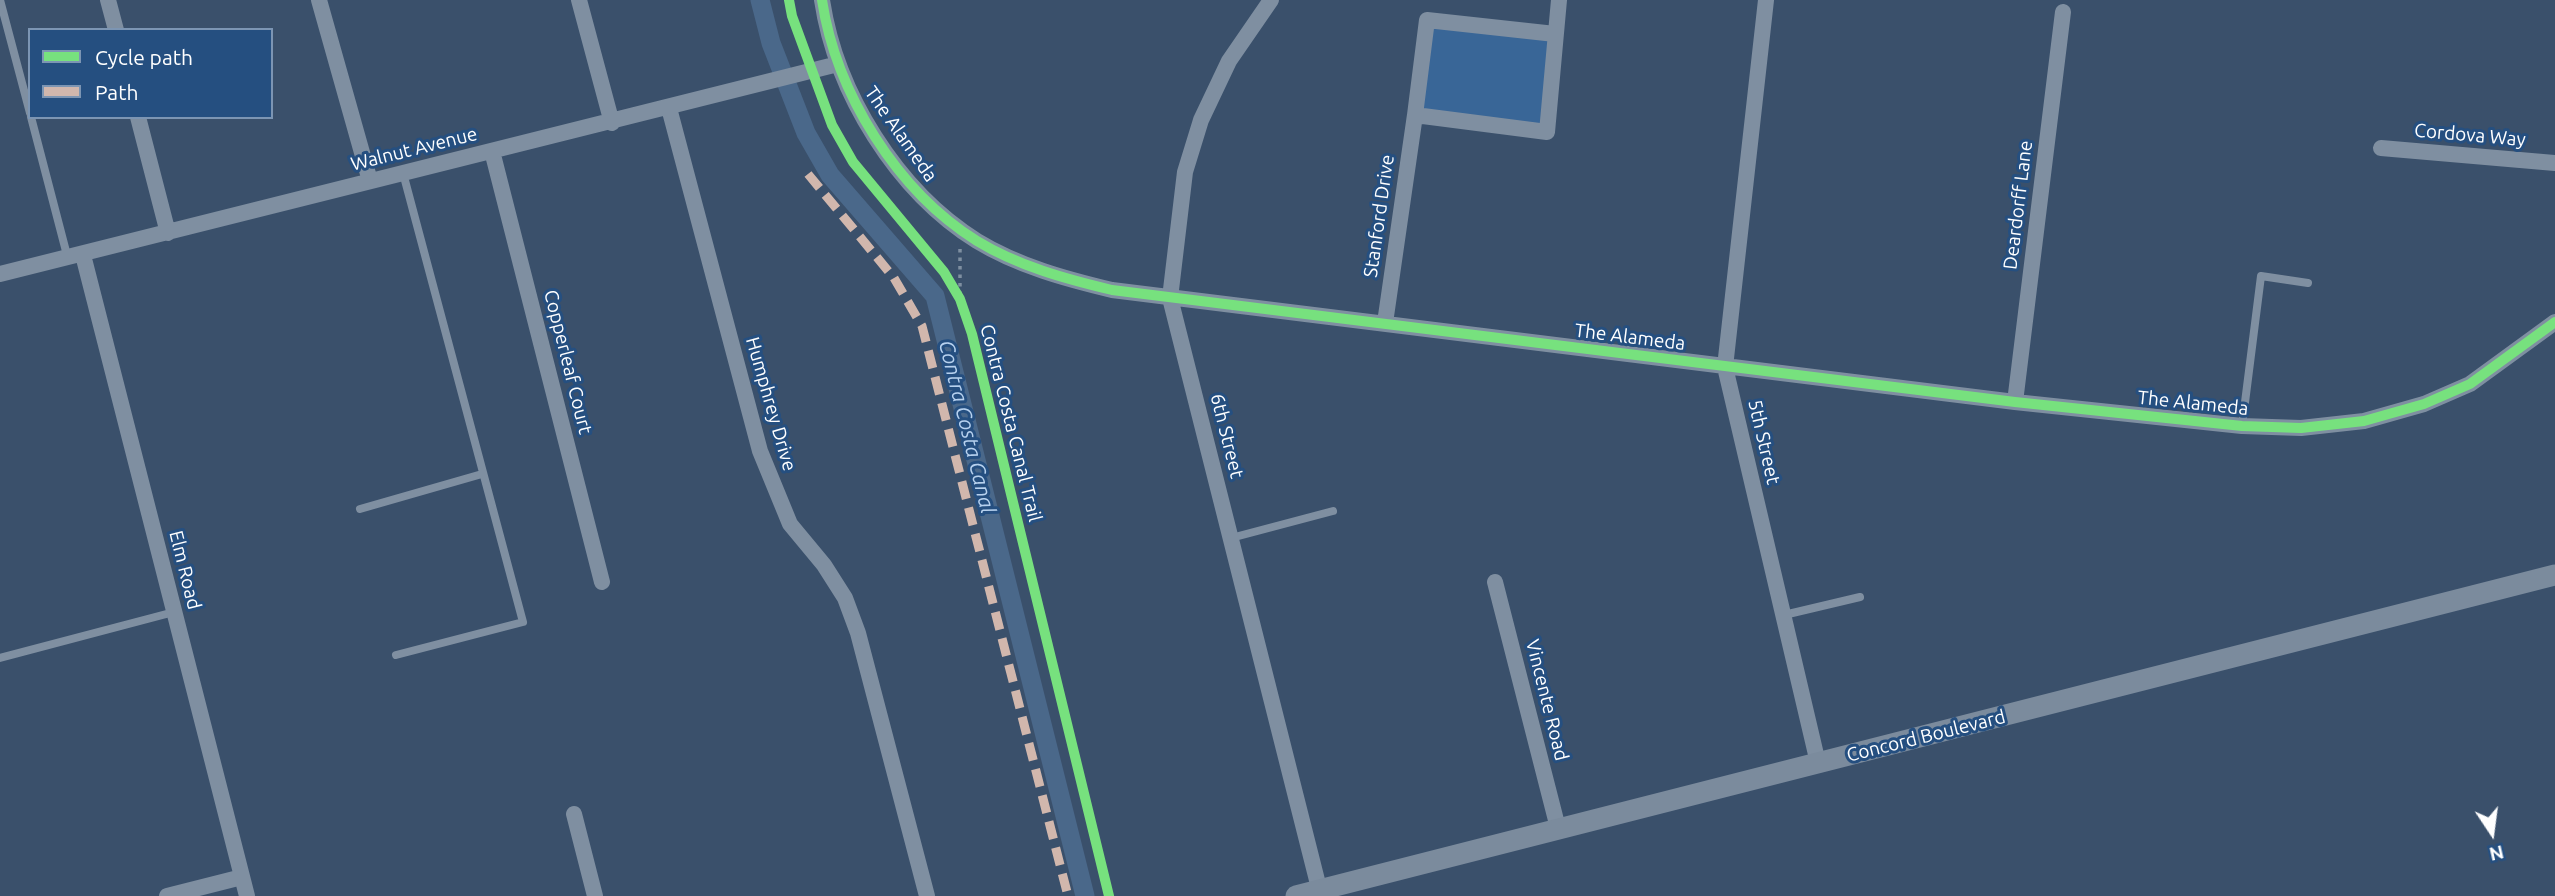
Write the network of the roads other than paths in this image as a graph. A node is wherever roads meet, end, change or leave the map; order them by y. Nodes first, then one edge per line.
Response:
1 (0, 0) edge
2 (108, 0) edge
3 (319, 0) edge
4 (579, 0) edge
5 (822, 0) edge
6 (1271, 0) edge
7 (1559, 0) edge
8 (1766, 0) edge
9 (2063, 12) dead end
10 (115, 28) edge
11 (1555, 34) junction
12 (838, 64) junction
13 (28, 107) edge
14 (669, 108) junction
15 (1415, 115) junction
16 (31, 119) edge
17 (139, 119) edge
18 (611, 123) junction
19 (2381, 148) dead end
20 (492, 151) junction
21 (2555, 163) edge
22 (403, 173) junction
23 (370, 181) junction
24 (168, 233) junction
25 (75, 257) junction
26 (0, 274) edge
27 (2308, 283) dead end
28 (1170, 298) junction
29 (1385, 323) junction
30 (2553, 330) edge
31 (1725, 367) junction
32 (2015, 402) junction
33 (2242, 426) junction
34 (482, 474) junction
35 (360, 509) dead end
36 (1333, 511) dead end
37 (1231, 538) junction
38 (2555, 575) edge
39 (603, 582) dead end
40 (1496, 582) dead end
41 (1860, 597) dead end
42 (174, 612) junction
43 (1784, 615) junction
44 (396, 655) dead end
45 (0, 658) edge
46 (1818, 764) junction
47 (574, 814) dead end
48 (1558, 828) junction
49 (242, 877) junction
50 (1320, 893) edge
51 (167, 896) edge
52 (247, 896) edge
53 (595, 896) edge
54 (926, 896) edge
55 (1296, 896) edge

1 - 13 lane, Elm Road
2 - 10 street
3 - 23 street
4 - 18 street
5 - 12 street, The Alameda
6 - 28 street, 6th Street
7 - 11 street
8 - 31 street, 5th Street
9 - 32 street, Deardorff Lane
11 - 15 street, Stanford Drive
11 - 15 street
12 - 14 street, Walnut Avenue
12 - 28 street, The Alameda
14 - 18 street, Walnut Avenue
14 - 54 street, Humphrey Drive
15 - 29 street, Stanford Drive
16 - 25 lane, Elm Road
17 - 24 street
18 - 20 street, Walnut Avenue
19 - 21 street, Cordova Way
20 - 22 street, Walnut Avenue
20 - 39 street, Copperleaf Court
22 - 23 street, Walnut Avenue
22 - 34 lane
23 - 24 street, Walnut Avenue
24 - 25 street, Walnut Avenue
25 - 26 street, Walnut Avenue
25 - 42 street, Elm Road
27 - 33 lane
28 - 29 street, The Alameda
28 - 37 street, 6th Street
29 - 31 street, The Alameda
30 - 33 street, The Alameda
31 - 32 street, The Alameda
31 - 43 street, 5th Street
32 - 33 street, The Alameda
34 - 35 lane
34 - 44 lane
36 - 37 lane
37 - 50 street, 6th Street
38 - 46 street, Concord Boulevard
40 - 48 street, Vincente Road
41 - 43 lane
42 - 45 lane
42 - 49 street, Elm Road
43 - 46 street, 5th Street
46 - 48 street, Concord Boulevard
47 - 53 street
48 - 50 street, Concord Boulevard
49 - 51 street
49 - 52 street, Elm Road
50 - 55 street, Concord Boulevard

